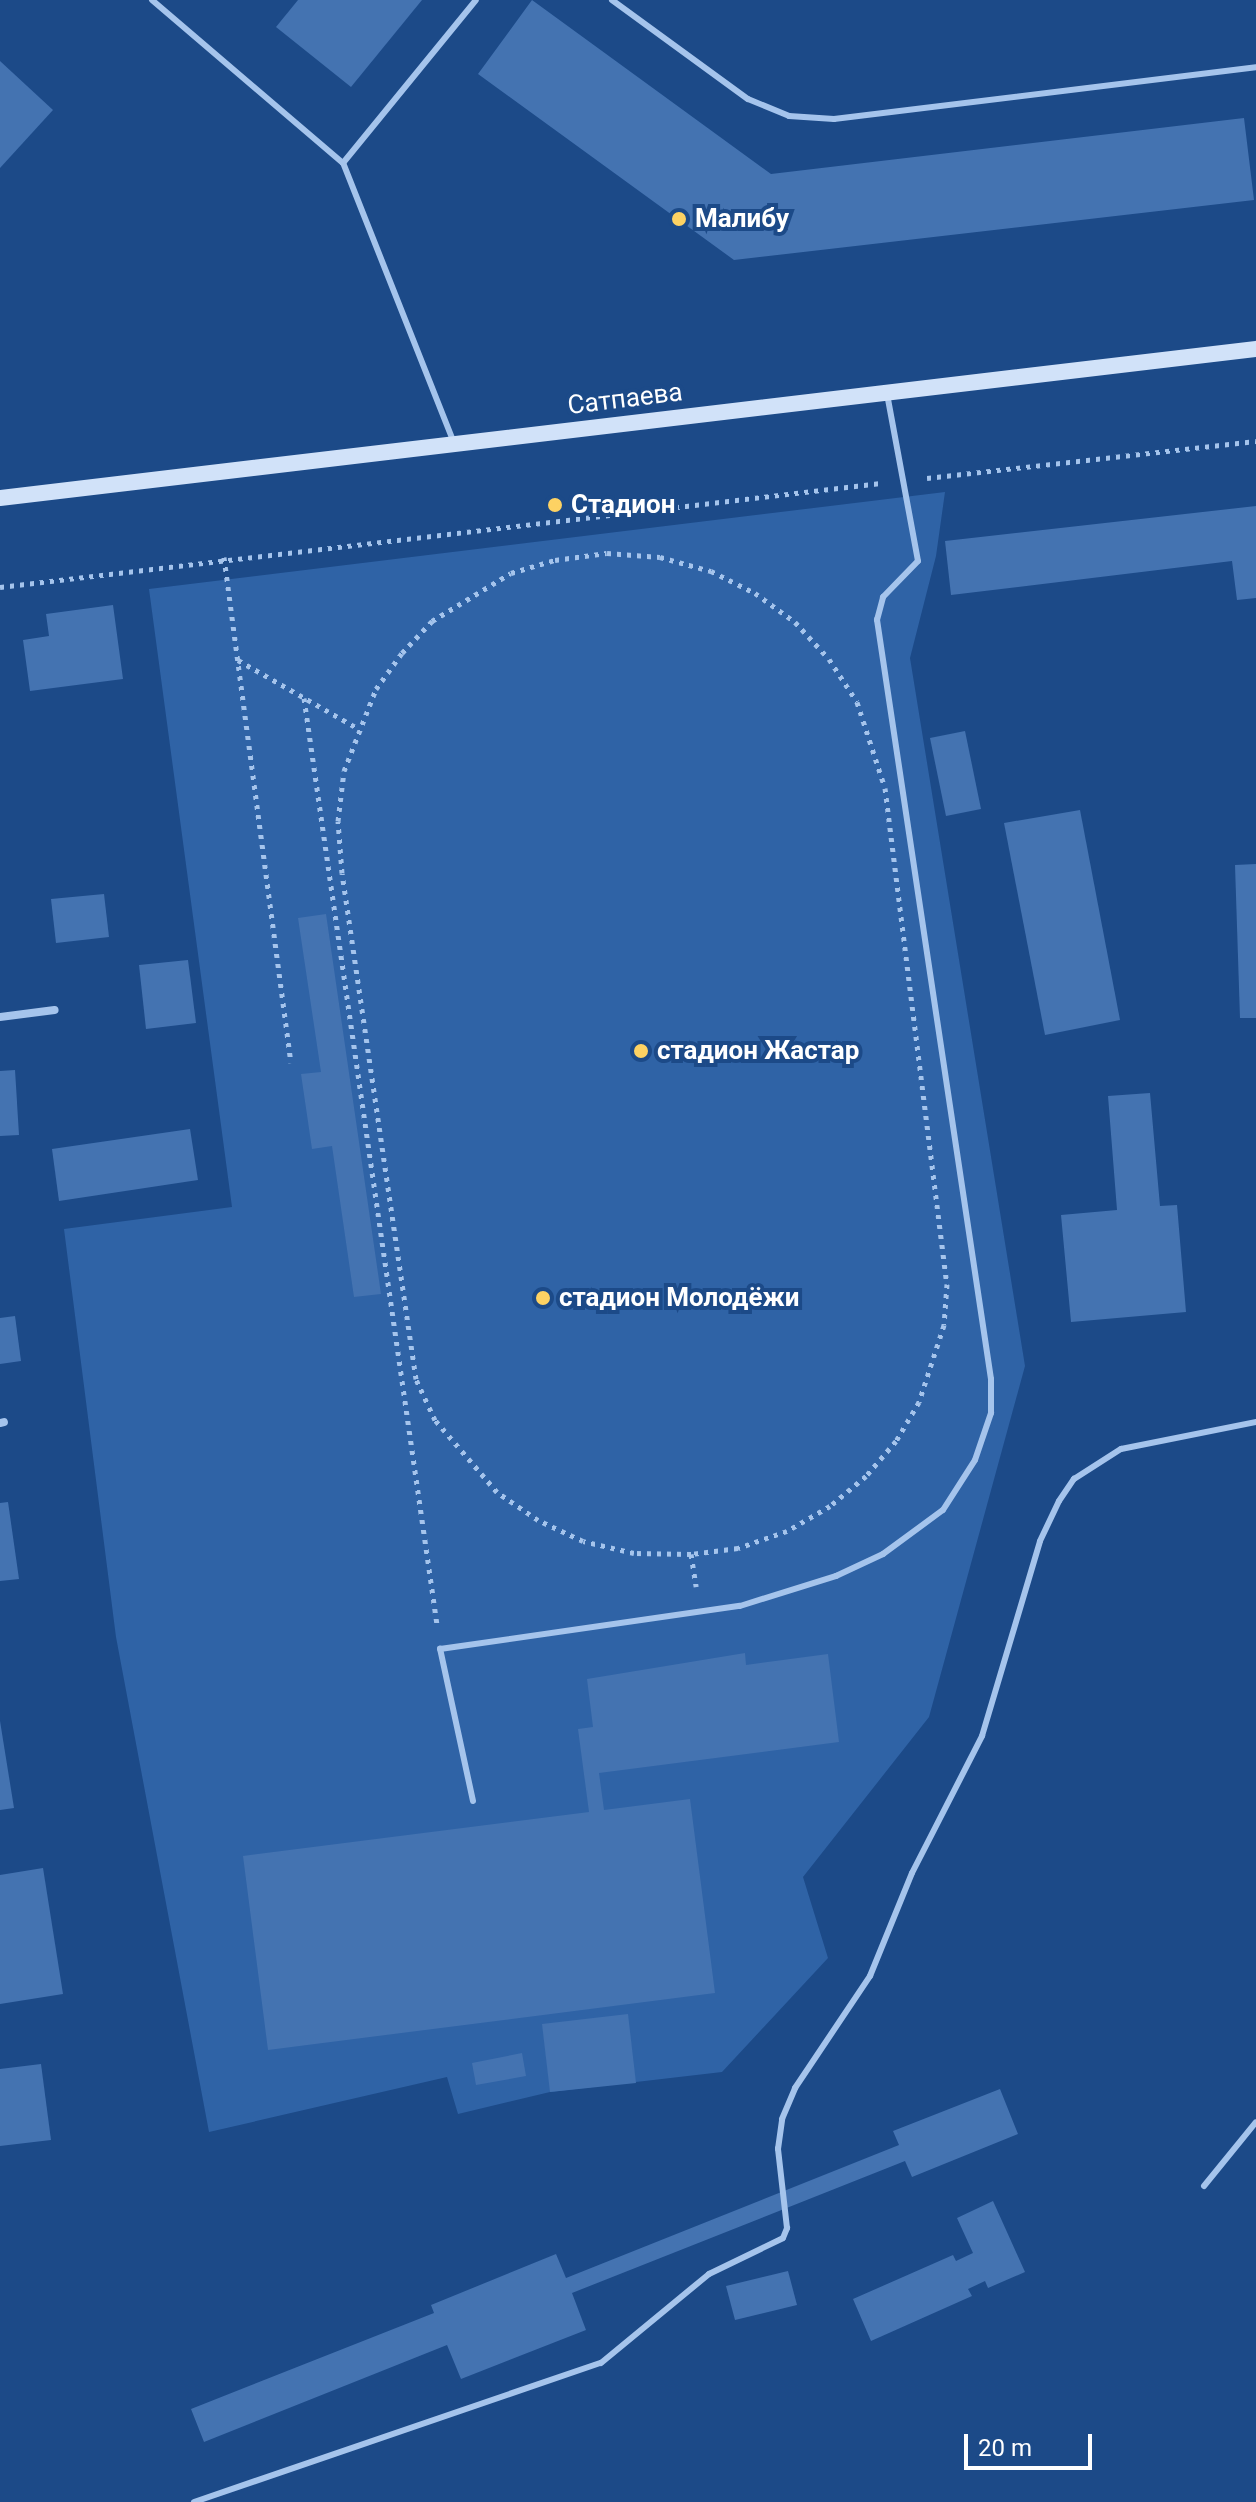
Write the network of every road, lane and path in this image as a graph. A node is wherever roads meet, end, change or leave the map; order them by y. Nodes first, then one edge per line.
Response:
1 (152, 0) edge
2 (476, 0) edge
3 (612, 0) edge
4 (1256, 67) edge
5 (343, 163) junction
6 (1256, 349) edge
7 (887, 392) junction
8 (1256, 441) edge
9 (454, 443) junction
10 (903, 481) junction
11 (0, 498) edge
12 (224, 557) junction
13 (0, 587) edge
14 (238, 660) junction
15 (304, 698) junction
16 (357, 728) junction
17 (55, 1010) dead end
18 (0, 1017) edge
19 (291, 1063) dead end
20 (1256, 1422) edge
21 (440, 1649) junction
22 (473, 1801) dead end
23 (1256, 2122) edge
24 (1204, 2186) dead end
25 (194, 2502) edge

1 - 5 lane
2 - 5 lane
3 - 4 lane
5 - 9 lane
6 - 7 street, Сатпаева
7 - 9 street, Сатпаева
7 - 10 lane
8 - 10 path
9 - 11 street, Сатпаева
10 - 12 path
10 - 21 lane
12 - 13 path
12 - 14 path
14 - 15 path
14 - 19 path
15 - 16 path
15 - 21 path
16 - 16 path
17 - 18 street
20 - 25 lane
21 - 22 lane
23 - 24 lane

